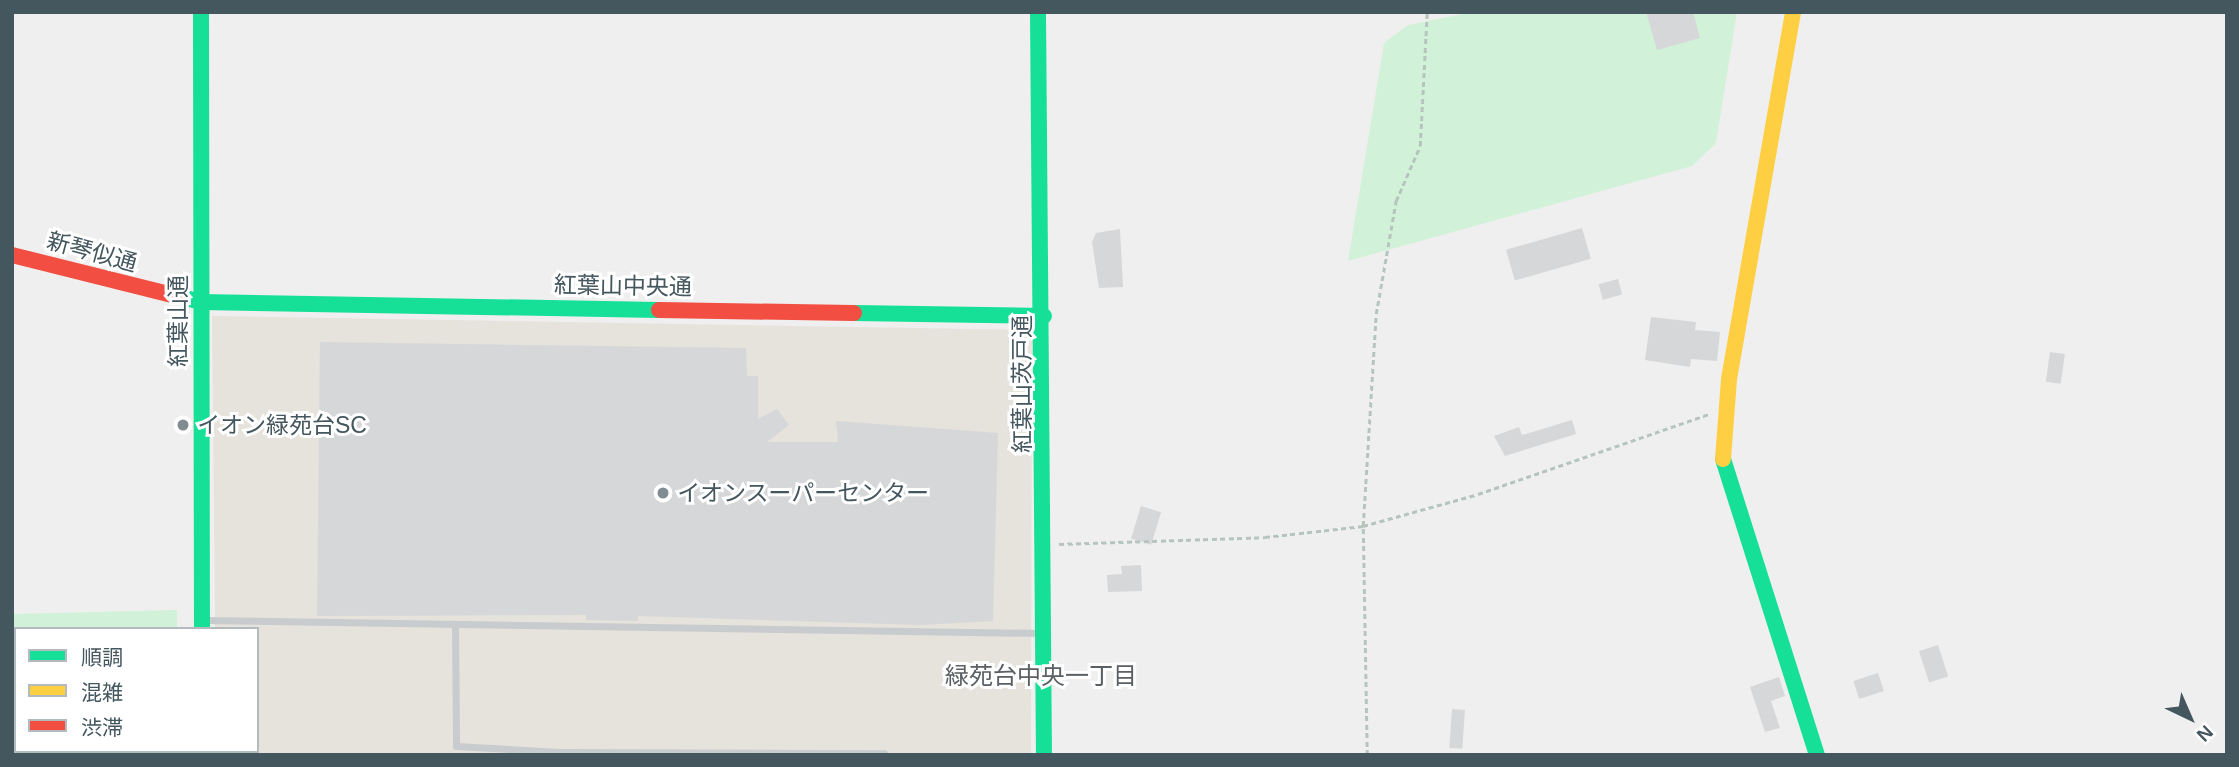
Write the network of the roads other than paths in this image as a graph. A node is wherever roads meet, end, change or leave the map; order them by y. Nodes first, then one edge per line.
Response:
1 (201, 12) edge
2 (1038, 12) edge
3 (1793, 12) edge
4 (12, 255) edge
5 (201, 302) junction
6 (1044, 316) junction
7 (202, 624) edge
8 (455, 624) junction
9 (1045, 633) junction
10 (884, 752) dead end
11 (1044, 755) edge
12 (1817, 755) edge

1 - 5 street, 紅葉山通
2 - 6 street, 紅葉山茨戸通
3 - 12 street
4 - 5 street, 新琴似通
5 - 6 street, 紅葉山中央通
5 - 7 street, 紅葉山通
6 - 9 street, 紅葉山茨戸通
7 - 8 lane
8 - 9 lane
8 - 10 lane
9 - 11 street, 紅葉山茨戸通

